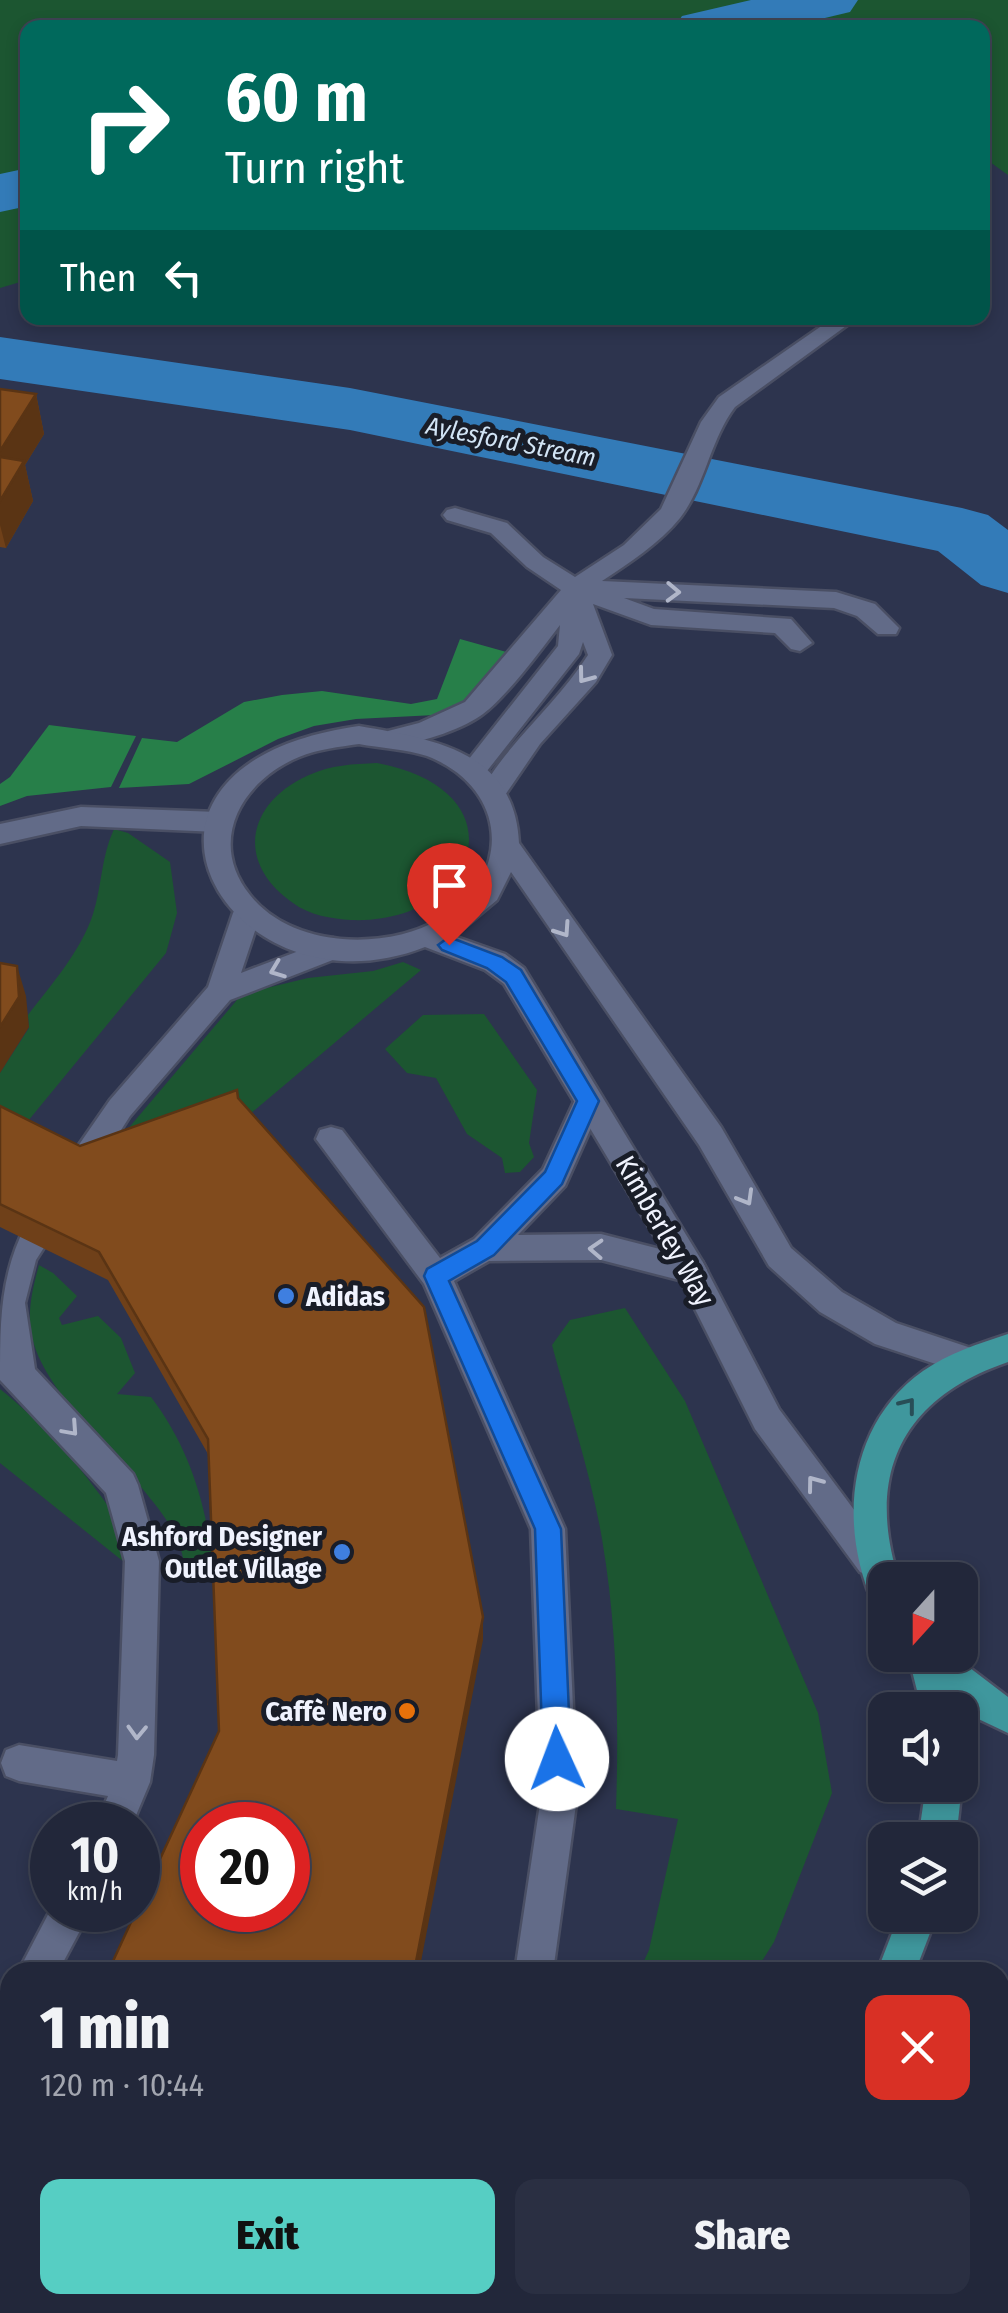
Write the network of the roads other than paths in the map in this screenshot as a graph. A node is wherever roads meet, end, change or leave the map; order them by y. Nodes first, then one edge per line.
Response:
1 (836, 325) edge
2 (456, 515) dead end
3 (575, 588) junction
4 (887, 628) dead end
5 (800, 644) dead end
6 (397, 737) junction
7 (474, 769) junction
8 (494, 791) junction
9 (218, 822) junction
10 (0, 834) edge
11 (509, 848) junction
12 (246, 913) junction
13 (428, 937) junction
14 (333, 949) junction
15 (220, 992) junction
16 (588, 1101) junction
17 (120, 1108) junction
18 (331, 1139) dead end
19 (45, 1168) edge
20 (485, 1248) junction
21 (690, 1270) junction
22 (436, 1276) junction
23 (1007, 1348) edge
24 (966, 1360) junction
25 (10, 1369) edge
26 (869, 1562) edge
27 (877, 1562) edge
28 (945, 1672) edge
29 (1008, 1714) edge
30 (19, 1763) dead end
31 (132, 1782) junction
32 (124, 1802) edge
33 (60, 1932) edge
34 (911, 1932) edge
35 (43, 1962) edge
36 (535, 1962) edge
37 (900, 1962) edge

1 - 3 street
2 - 3 street
3 -> 4 street
3 - 5 street
3 - 6 street
3 - 7 street
3 -> 8 street
6 - 7 street
6 - 9 street
7 - 8 street
8 - 11 street
9 - 10 street
9 - 12 street
11 - 13 street
11 -> 24 street
12 - 14 street
12 - 15 street
13 - 14 street
13 - 16 street, Kimberley Way
14 -> 15 street
15 - 17 street
16 - 20 street
16 - 21 street, Kimberley Way
17 - 19 street
17 - 25 street
18 - 22 street
21 -> 20 street
20 - 22 street
26 -> 21 street, Kimberley Way
22 - 36 street
23 - 24 main road
27 -> 24 main road
25 -> 31 street
28 - 29 main road
30 - 31 street
31 - 32 street
33 - 35 street
34 - 37 main road

